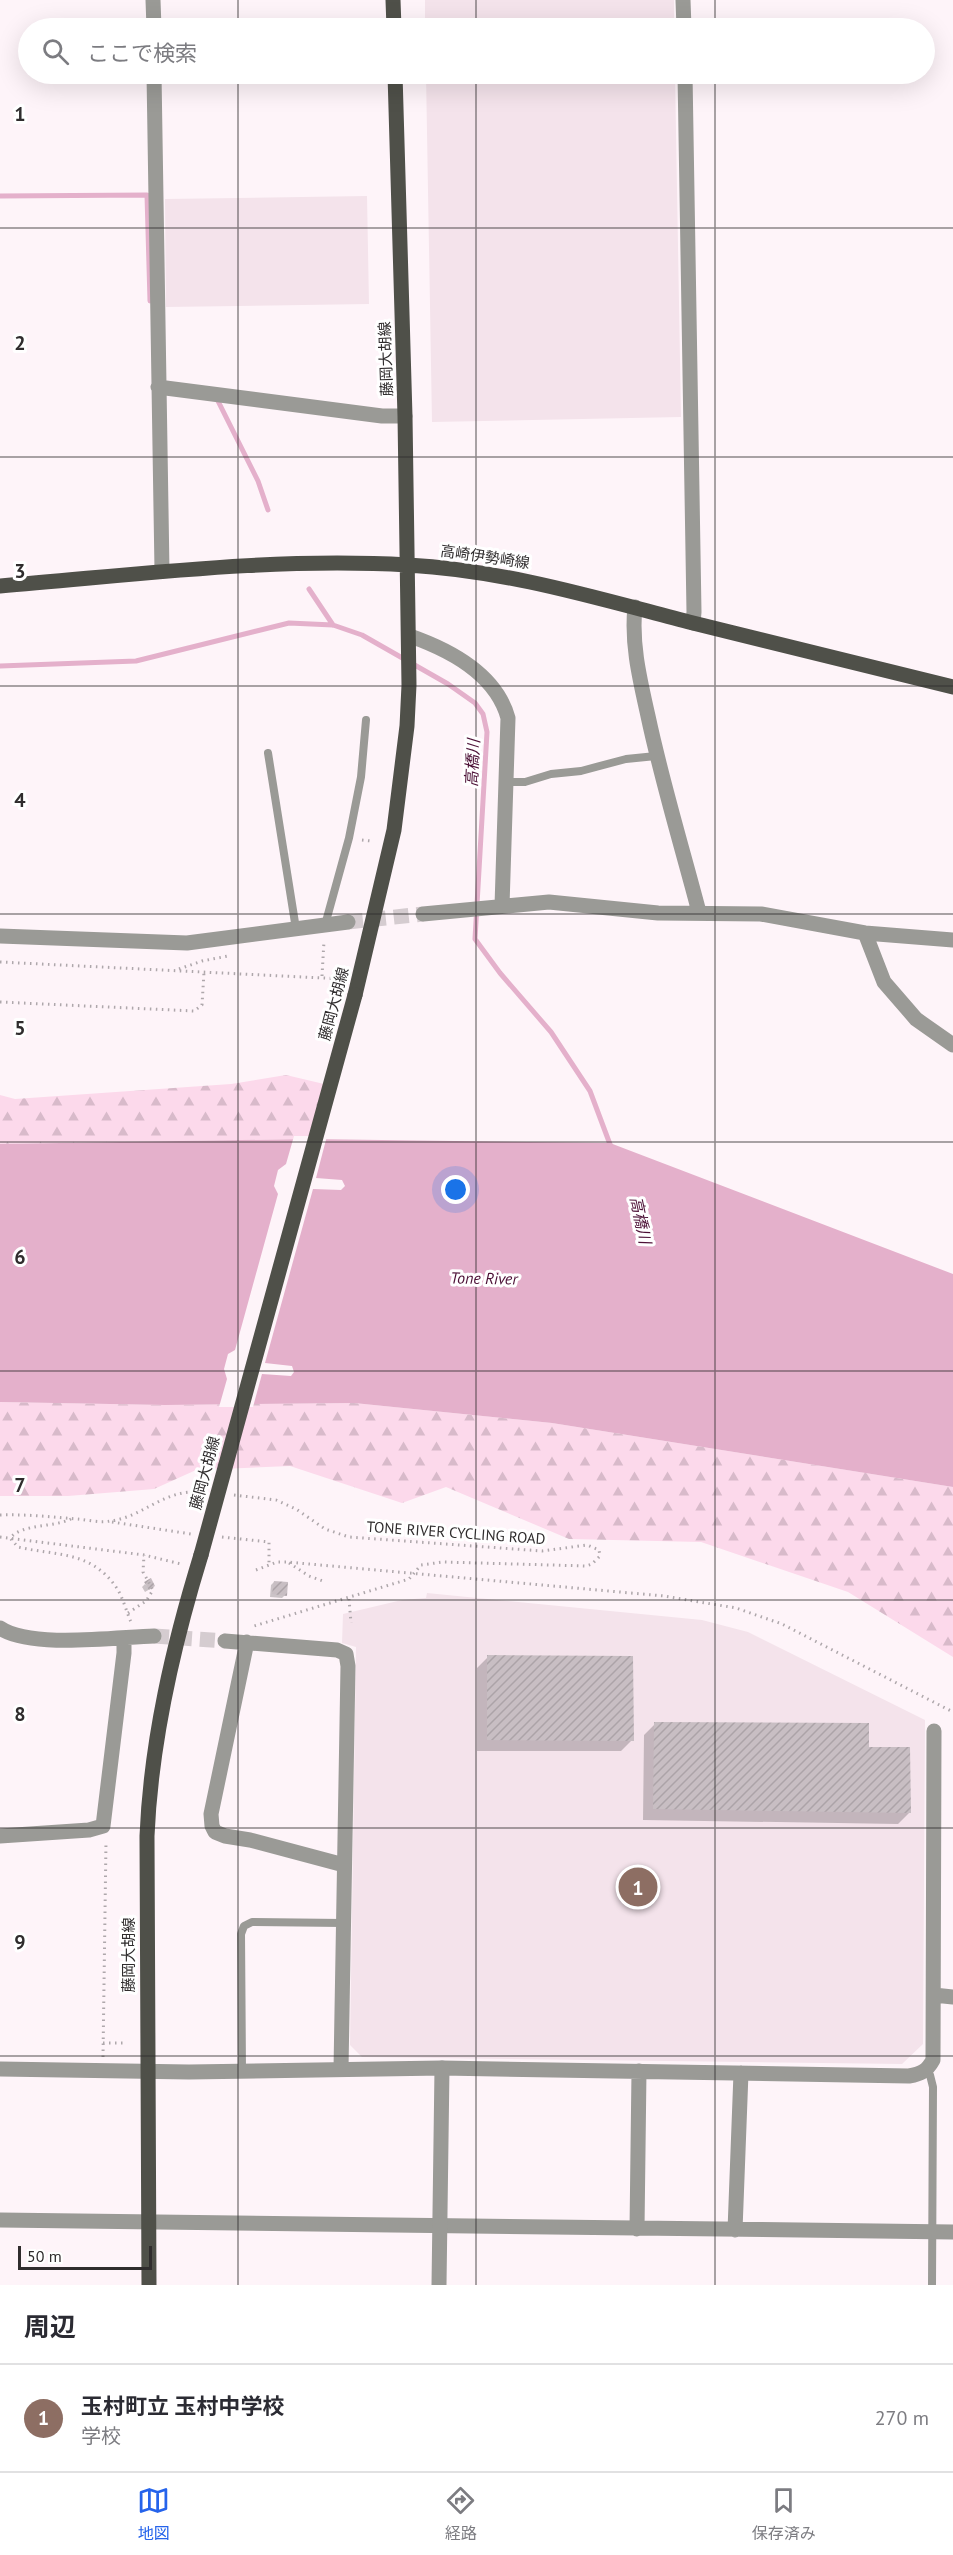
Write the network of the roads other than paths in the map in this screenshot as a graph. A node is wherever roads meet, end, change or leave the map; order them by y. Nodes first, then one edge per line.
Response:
1 (153, 0) edge
2 (393, 0) edge
3 (683, 0) edge
4 (154, 18) edge
5 (394, 18) edge
6 (684, 18) edge
7 (154, 84) edge
8 (395, 84) edge
9 (684, 84) edge
10 (158, 387) junction
11 (405, 416) junction
12 (408, 565) junction
13 (162, 571) junction
14 (0, 586) edge
15 (635, 607) junction
16 (693, 623) junction
17 (410, 640) junction
18 (953, 687) edge
19 (366, 720) dead end
20 (268, 753) dead end
21 (656, 756) junction
22 (507, 782) junction
23 (495, 906) junction
24 (699, 912) junction
25 (423, 914) tunnel mouth
26 (348, 922) tunnel mouth
27 (296, 929) junction
28 (325, 930) junction
29 (865, 933) junction
30 (0, 936) edge
31 (953, 940) edge
32 (953, 1045) edge
33 (1, 1630) edge
34 (248, 1634) junction
35 (154, 1636) tunnel mouth
36 (124, 1639) junction
37 (225, 1641) tunnel mouth
38 (934, 1731) dead end
39 (0, 1836) edge
40 (344, 1865) junction
41 (343, 1923) junction
42 (934, 1995) junction
43 (953, 1996) edge
44 (442, 2068) junction
45 (0, 2069) edge
46 (341, 2069) junction
47 (242, 2070) junction
48 (639, 2071) junction
49 (926, 2071) junction
50 (147, 2072) junction
51 (741, 2073) junction
52 (0, 2220) edge
53 (147, 2221) junction
54 (440, 2226) junction
55 (637, 2229) junction
56 (735, 2230) junction
57 (933, 2232) junction
58 (953, 2232) edge
59 (149, 2285) edge
60 (439, 2285) edge
61 (932, 2285) edge

1 - 4 street
2 - 5 main road
3 - 6 street
7 - 10 street
8 - 11 main road, 藤岡大胡線
9 - 16 street
10 - 11 street
10 - 13 street
11 - 12 main road, 藤岡大胡線
12 - 13 main road, 高崎伊勢崎線
12 - 15 main road, 高崎伊勢崎線
12 - 17 main road, 藤岡大胡線
13 - 14 main road, 高崎伊勢崎線
15 - 16 main road, 高崎伊勢崎線
15 - 21 street
16 - 18 main road, 高崎伊勢崎線
17 - 22 street
17 - 50 main road, 藤岡大胡線, bridge
19 - 28 lane
20 - 27 lane
21 - 22 lane
21 - 24 street
22 - 23 street
23 - 24 street
23 - 25 street
24 - 29 street
26 - 28 street
27 - 28 street
27 - 30 street
29 - 31 street
29 - 32 street
33 - 36 street
34 - 37 street
34 - 40 street
34 - 40 street
35 - 36 street
36 - 39 street
38 - 42 street
40 - 41 street
41 - 46 street
41 - 47 lane
42 - 43 street
42 - 49 street
44 - 46 street
44 - 48 street
44 - 54 street
45 - 50 street
46 - 47 street
47 - 50 street
48 - 51 street
48 - 55 street
49 - 51 street
49 - 57 lane
50 - 53 main road, 藤岡大胡線
51 - 56 street
52 - 53 street
53 - 54 street
53 - 59 main road, 藤岡大胡線
54 - 55 street
54 - 60 street
55 - 56 street
56 - 57 street
57 - 58 street
57 - 61 lane

